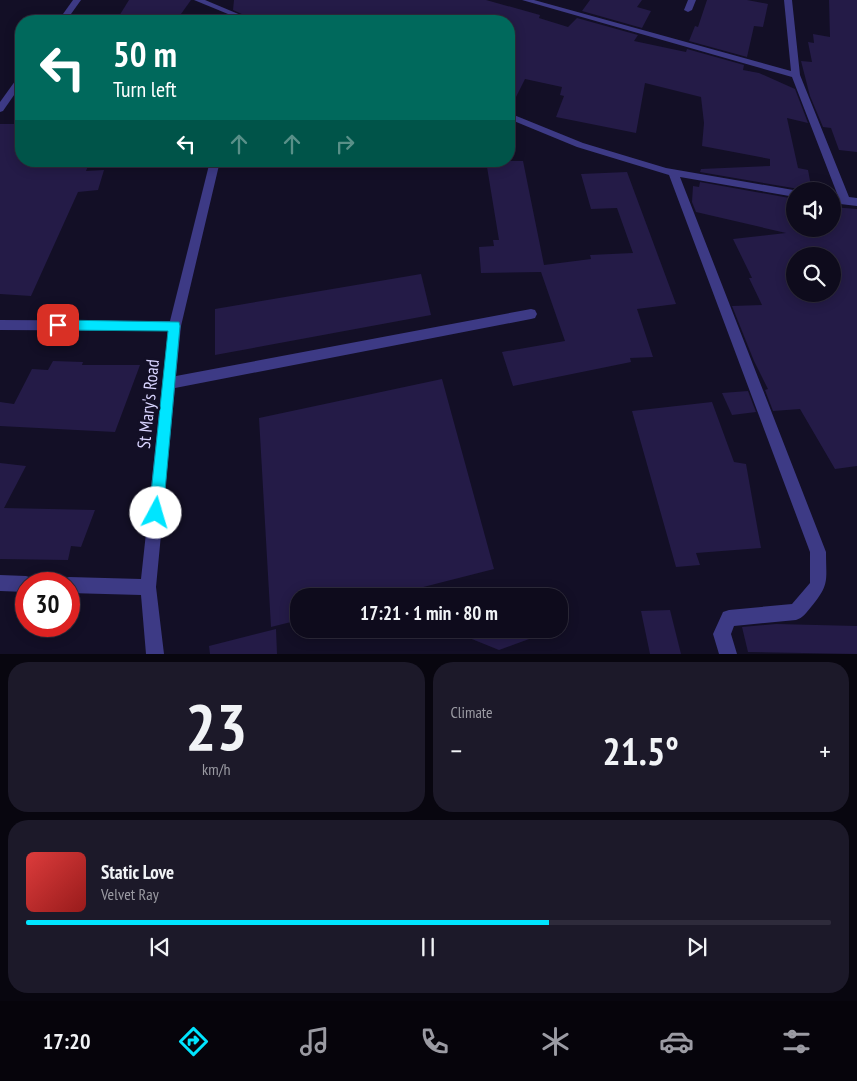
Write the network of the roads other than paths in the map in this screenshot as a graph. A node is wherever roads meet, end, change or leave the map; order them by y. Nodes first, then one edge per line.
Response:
1 (77, 0) edge
2 (198, 0) edge
3 (526, 0) edge
4 (692, 0) edge
5 (788, 0) edge
6 (688, 10) dead end
7 (66, 15) edge
8 (235, 15) edge
9 (796, 75) junction
10 (15, 87) edge
11 (0, 108) edge
12 (515, 118) edge
13 (214, 167) edge
14 (672, 172) junction
15 (786, 191) edge
16 (841, 200) edge
17 (845, 201) junction
18 (857, 202) edge
19 (531, 314) dead end
20 (0, 325) edge
21 (175, 326) junction
22 (170, 383) junction
23 (0, 583) edge
24 (15, 584) edge
25 (80, 585) edge
26 (148, 587) junction
27 (155, 654) edge
28 (728, 654) edge

1 - 7 street
2 - 8 street
3 - 9 street
4 - 6 street
5 - 9 street
9 - 17 street
10 - 11 street
12 - 14 street
13 - 21 street, St Mary's Road
14 - 15 street
14 - 28 street
16 - 17 street
17 - 18 street
19 - 22 street
20 - 21 street
21 - 22 street, St Mary's Road
22 - 26 street, St Mary's Road
23 - 24 street
25 - 26 street
26 - 27 street, St Mary's Road

